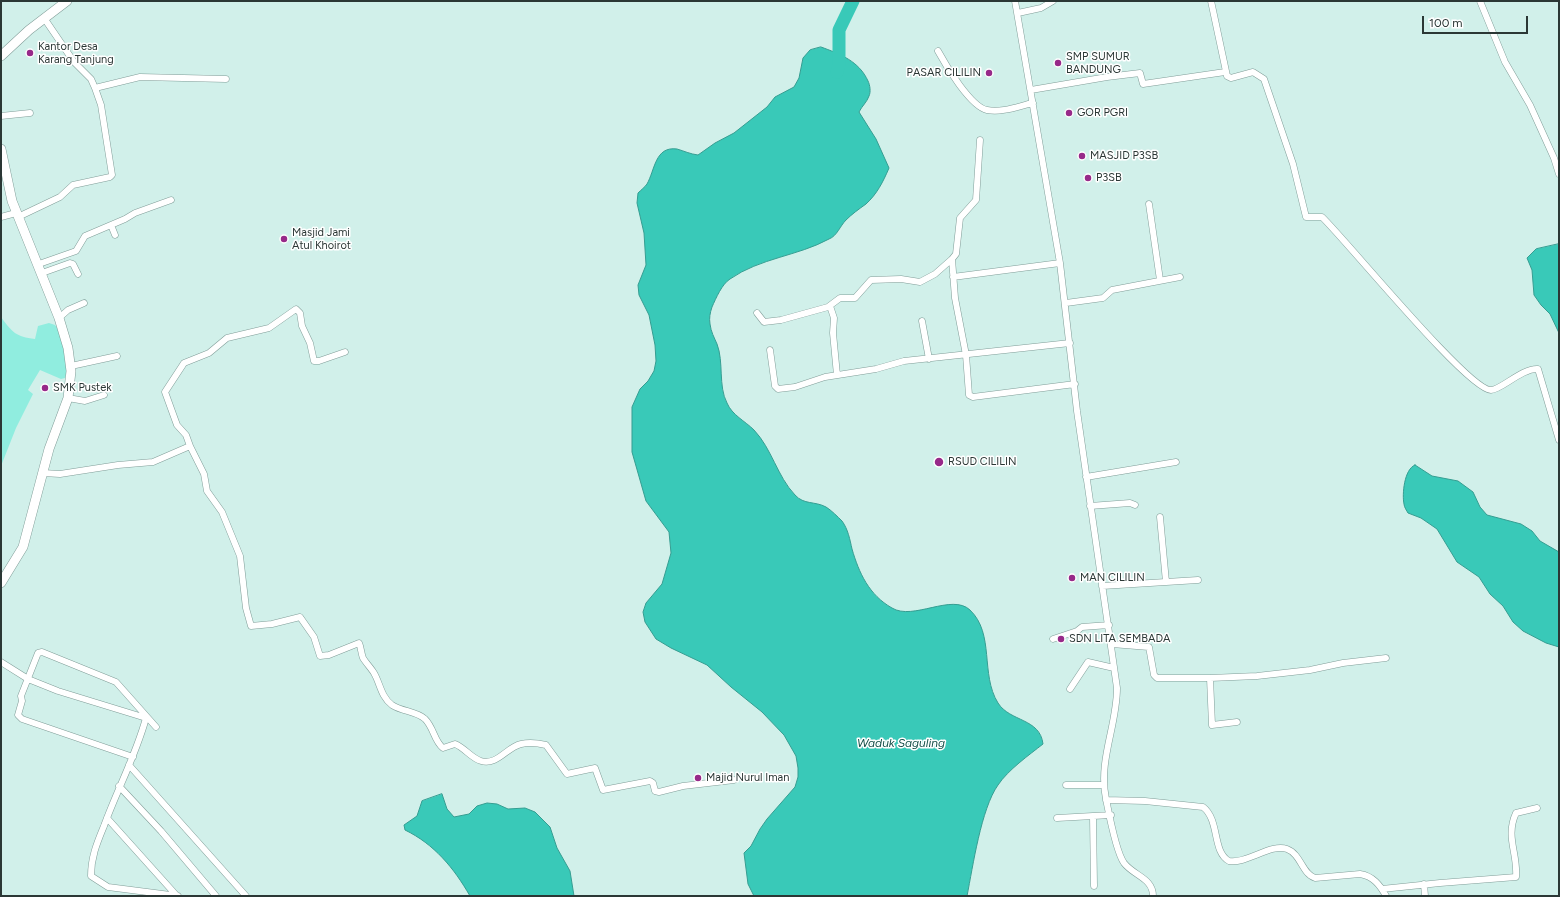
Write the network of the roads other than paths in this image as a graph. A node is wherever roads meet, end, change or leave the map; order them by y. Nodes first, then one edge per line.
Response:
1 (66, 1) edge
2 (1015, 1) edge
3 (1053, 1) edge
4 (1211, 1) edge
5 (1480, 1) edge
6 (1018, 13) junction
7 (44, 18) junction
8 (938, 51) dead end
9 (2, 53) edge
10 (1225, 72) junction
11 (226, 80) dead end
12 (95, 88) junction
13 (1031, 90) junction
14 (1033, 103) junction
15 (30, 113) dead end
16 (1, 116) edge
17 (980, 140) dead end
18 (1, 149) edge
19 (1559, 174) edge
20 (171, 200) dead end
21 (1149, 204) dead end
22 (17, 215) junction
23 (1, 218) edge
24 (111, 225) junction
25 (115, 235) dead end
26 (952, 259) junction
27 (1060, 262) junction
28 (38, 264) junction
29 (42, 273) junction
30 (78, 274) dead end
31 (953, 277) junction
32 (1180, 277) dead end
33 (1160, 280) junction
34 (84, 303) dead end
35 (1066, 303) junction
36 (830, 306) junction
37 (756, 314) dead end
38 (59, 318) junction
39 (922, 321) dead end
40 (1070, 343) junction
41 (770, 350) dead end
42 (345, 352) dead end
43 (966, 355) junction
44 (117, 356) dead end
45 (929, 359) junction
46 (71, 366) junction
47 (837, 375) junction
48 (1075, 384) junction
49 (104, 395) dead end
50 (68, 398) junction
51 (1559, 440) edge
52 (190, 446) junction
53 (1176, 462) dead end
54 (43, 473) junction
55 (1086, 477) junction
56 (1136, 505) dead end
57 (1090, 506) junction
58 (1160, 517) dead end
59 (1198, 580) dead end
60 (1166, 582) junction
61 (1, 583) edge
62 (1102, 586) junction
63 (1109, 625) junction
64 (1053, 639) dead end
65 (1112, 644) junction
66 (1386, 658) dead end
67 (1, 662) edge
68 (1114, 668) junction
69 (1210, 678) junction
70 (28, 679) junction
71 (1070, 689) dead end
72 (146, 718) junction
73 (1237, 722) dead end
74 (156, 727) dead end
75 (133, 757) junction
76 (129, 765) junction
77 (734, 780) dead end
78 (1066, 785) dead end
79 (1104, 785) junction
80 (119, 786) junction
81 (1106, 800) junction
82 (1537, 808) dead end
83 (1110, 815) junction
84 (1093, 816) junction
85 (107, 818) junction
86 (1057, 818) dead end
87 (1424, 884) junction
88 (1094, 886) dead end
89 (1382, 889) junction
90 (178, 896) edge
91 (216, 896) edge
92 (246, 896) edge
93 (1153, 896) edge
94 (1386, 896) edge
95 (1425, 896) edge

1 - 7 main road
2 - 6 street
3 - 6 street
4 - 10 street
5 - 19 street
6 - 13 street
7 - 9 main road
7 - 12 street
8 - 14 street
10 - 13 street
10 - 51 street
11 - 12 street
12 - 22 street
13 - 14 street
14 - 27 street
15 - 16 street
17 - 26 street
18 - 22 main road
20 - 24 street
21 - 33 street
22 - 23 street
22 - 28 main road
24 - 25 street
24 - 28 street
26 - 31 street
26 - 36 street
27 - 31 street
27 - 35 street
28 - 29 main road
29 - 30 street
29 - 38 main road
31 - 43 street
32 - 33 street
33 - 35 street
34 - 38 street
35 - 40 street
36 - 37 street
36 - 47 street
38 - 46 main road
39 - 45 street
40 - 43 street
40 - 48 street
41 - 47 street
42 - 52 street
43 - 45 street
43 - 48 street
44 - 46 street
45 - 47 street
46 - 50 main road
48 - 55 street
49 - 50 street
50 - 54 main road
52 - 54 street
52 - 77 street
53 - 55 street
54 - 61 main road
55 - 57 street
56 - 57 street
57 - 62 street
58 - 60 street
59 - 60 street
60 - 62 street
62 - 63 street
63 - 64 street
63 - 65 street
65 - 68 street
65 - 69 street
66 - 69 street
67 - 70 street
68 - 71 street
68 - 79 street
69 - 73 street
70 - 72 street
70 - 72 street
70 - 75 street
72 - 74 street
72 - 75 street
75 - 76 street
76 - 80 street
76 - 92 street
78 - 79 street
79 - 81 street
80 - 85 street
80 - 91 street
81 - 83 street
81 - 89 street
82 - 87 street
83 - 84 street
83 - 93 street
84 - 86 street
84 - 88 street
85 - 90 street
85 - 90 street
87 - 89 street
87 - 95 street
89 - 94 street

